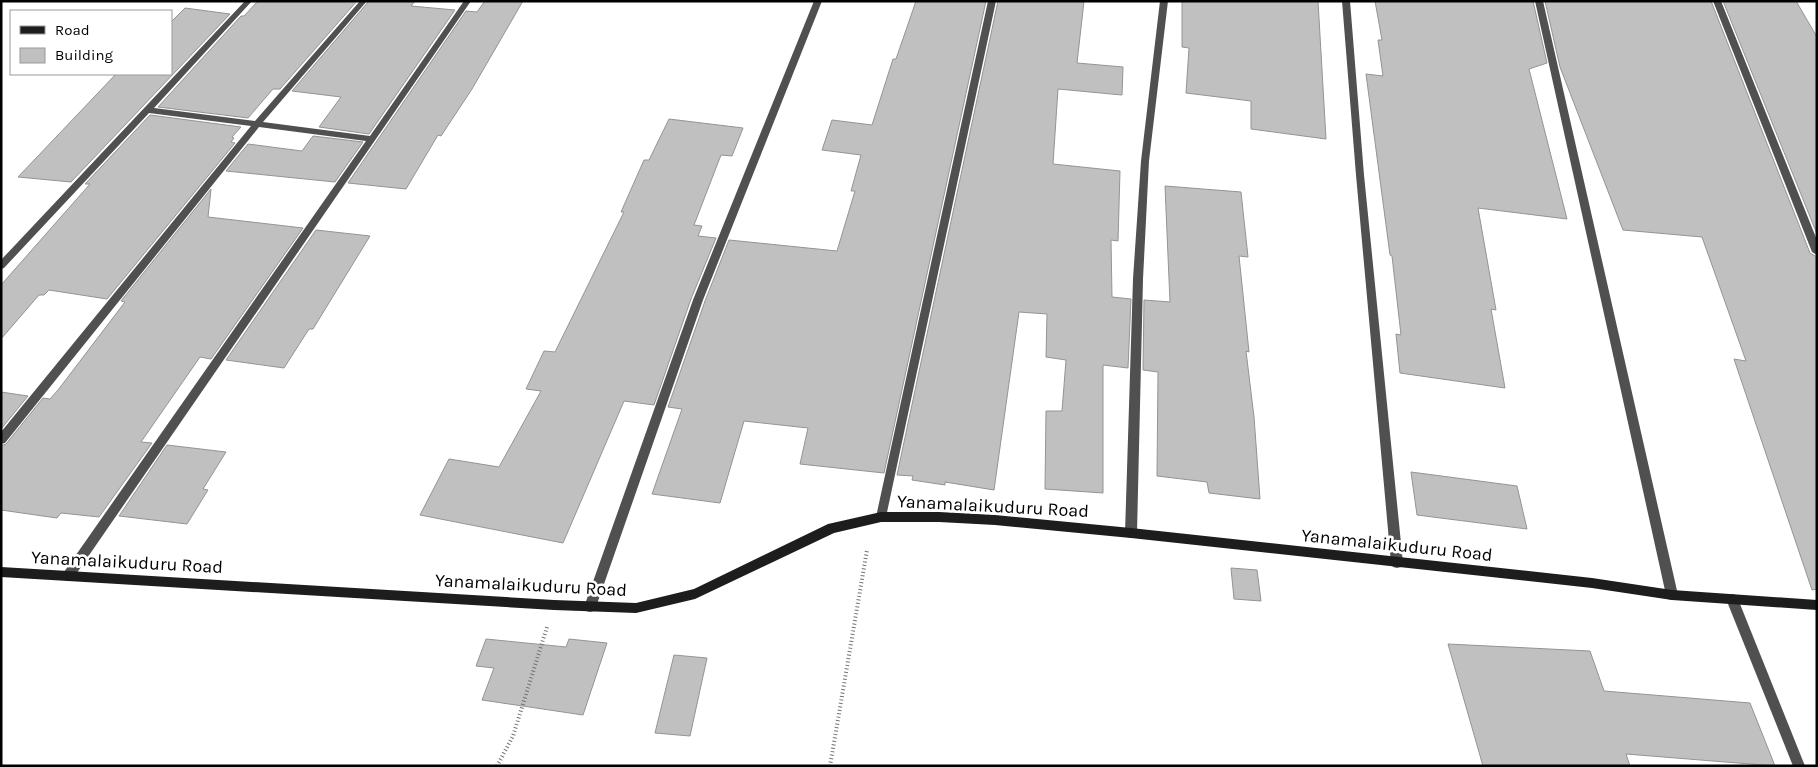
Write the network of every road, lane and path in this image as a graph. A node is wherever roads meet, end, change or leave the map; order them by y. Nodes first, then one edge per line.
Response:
1 (250, 1) edge
2 (364, 1) edge
3 (468, 1) edge
4 (818, 1) edge
5 (992, 1) edge
6 (1164, 1) edge
7 (1346, 1) edge
8 (1539, 1) edge
9 (1717, 1) edge
10 (149, 110) junction
11 (257, 124) junction
12 (371, 139) junction
13 (1817, 252) edge
14 (1, 266) edge
15 (1, 440) edge
16 (881, 517) junction
17 (1131, 533) junction
18 (866, 550) dead end
19 (1397, 562) junction
20 (1, 572) edge
21 (68, 576) junction
22 (1672, 595) junction
23 (1732, 599) junction
24 (554, 605) junction
25 (1817, 605) edge
26 (590, 607) junction
27 (497, 766) edge
28 (830, 766) edge
29 (1799, 766) edge

1 - 10 street
2 - 11 street
3 - 12 street
4 - 26 street
5 - 16 street
6 - 17 street
7 - 19 street
8 - 22 street
9 - 13 street
10 - 11 street
10 - 14 street
11 - 12 street
11 - 15 street
12 - 21 street
16 - 17 street, Yanamalaikuduru Road
16 - 26 street, Yanamalaikuduru Road
17 - 19 street, Yanamalaikuduru Road
18 - 28 path
19 - 22 street, Yanamalaikuduru Road
20 - 21 street, Yanamalaikuduru Road
21 - 24 street, Yanamalaikuduru Road
22 - 23 street, Yanamalaikuduru Road
23 - 25 street, Yanamalaikuduru Road
23 - 29 street
24 - 26 street, Yanamalaikuduru Road
24 - 27 path

